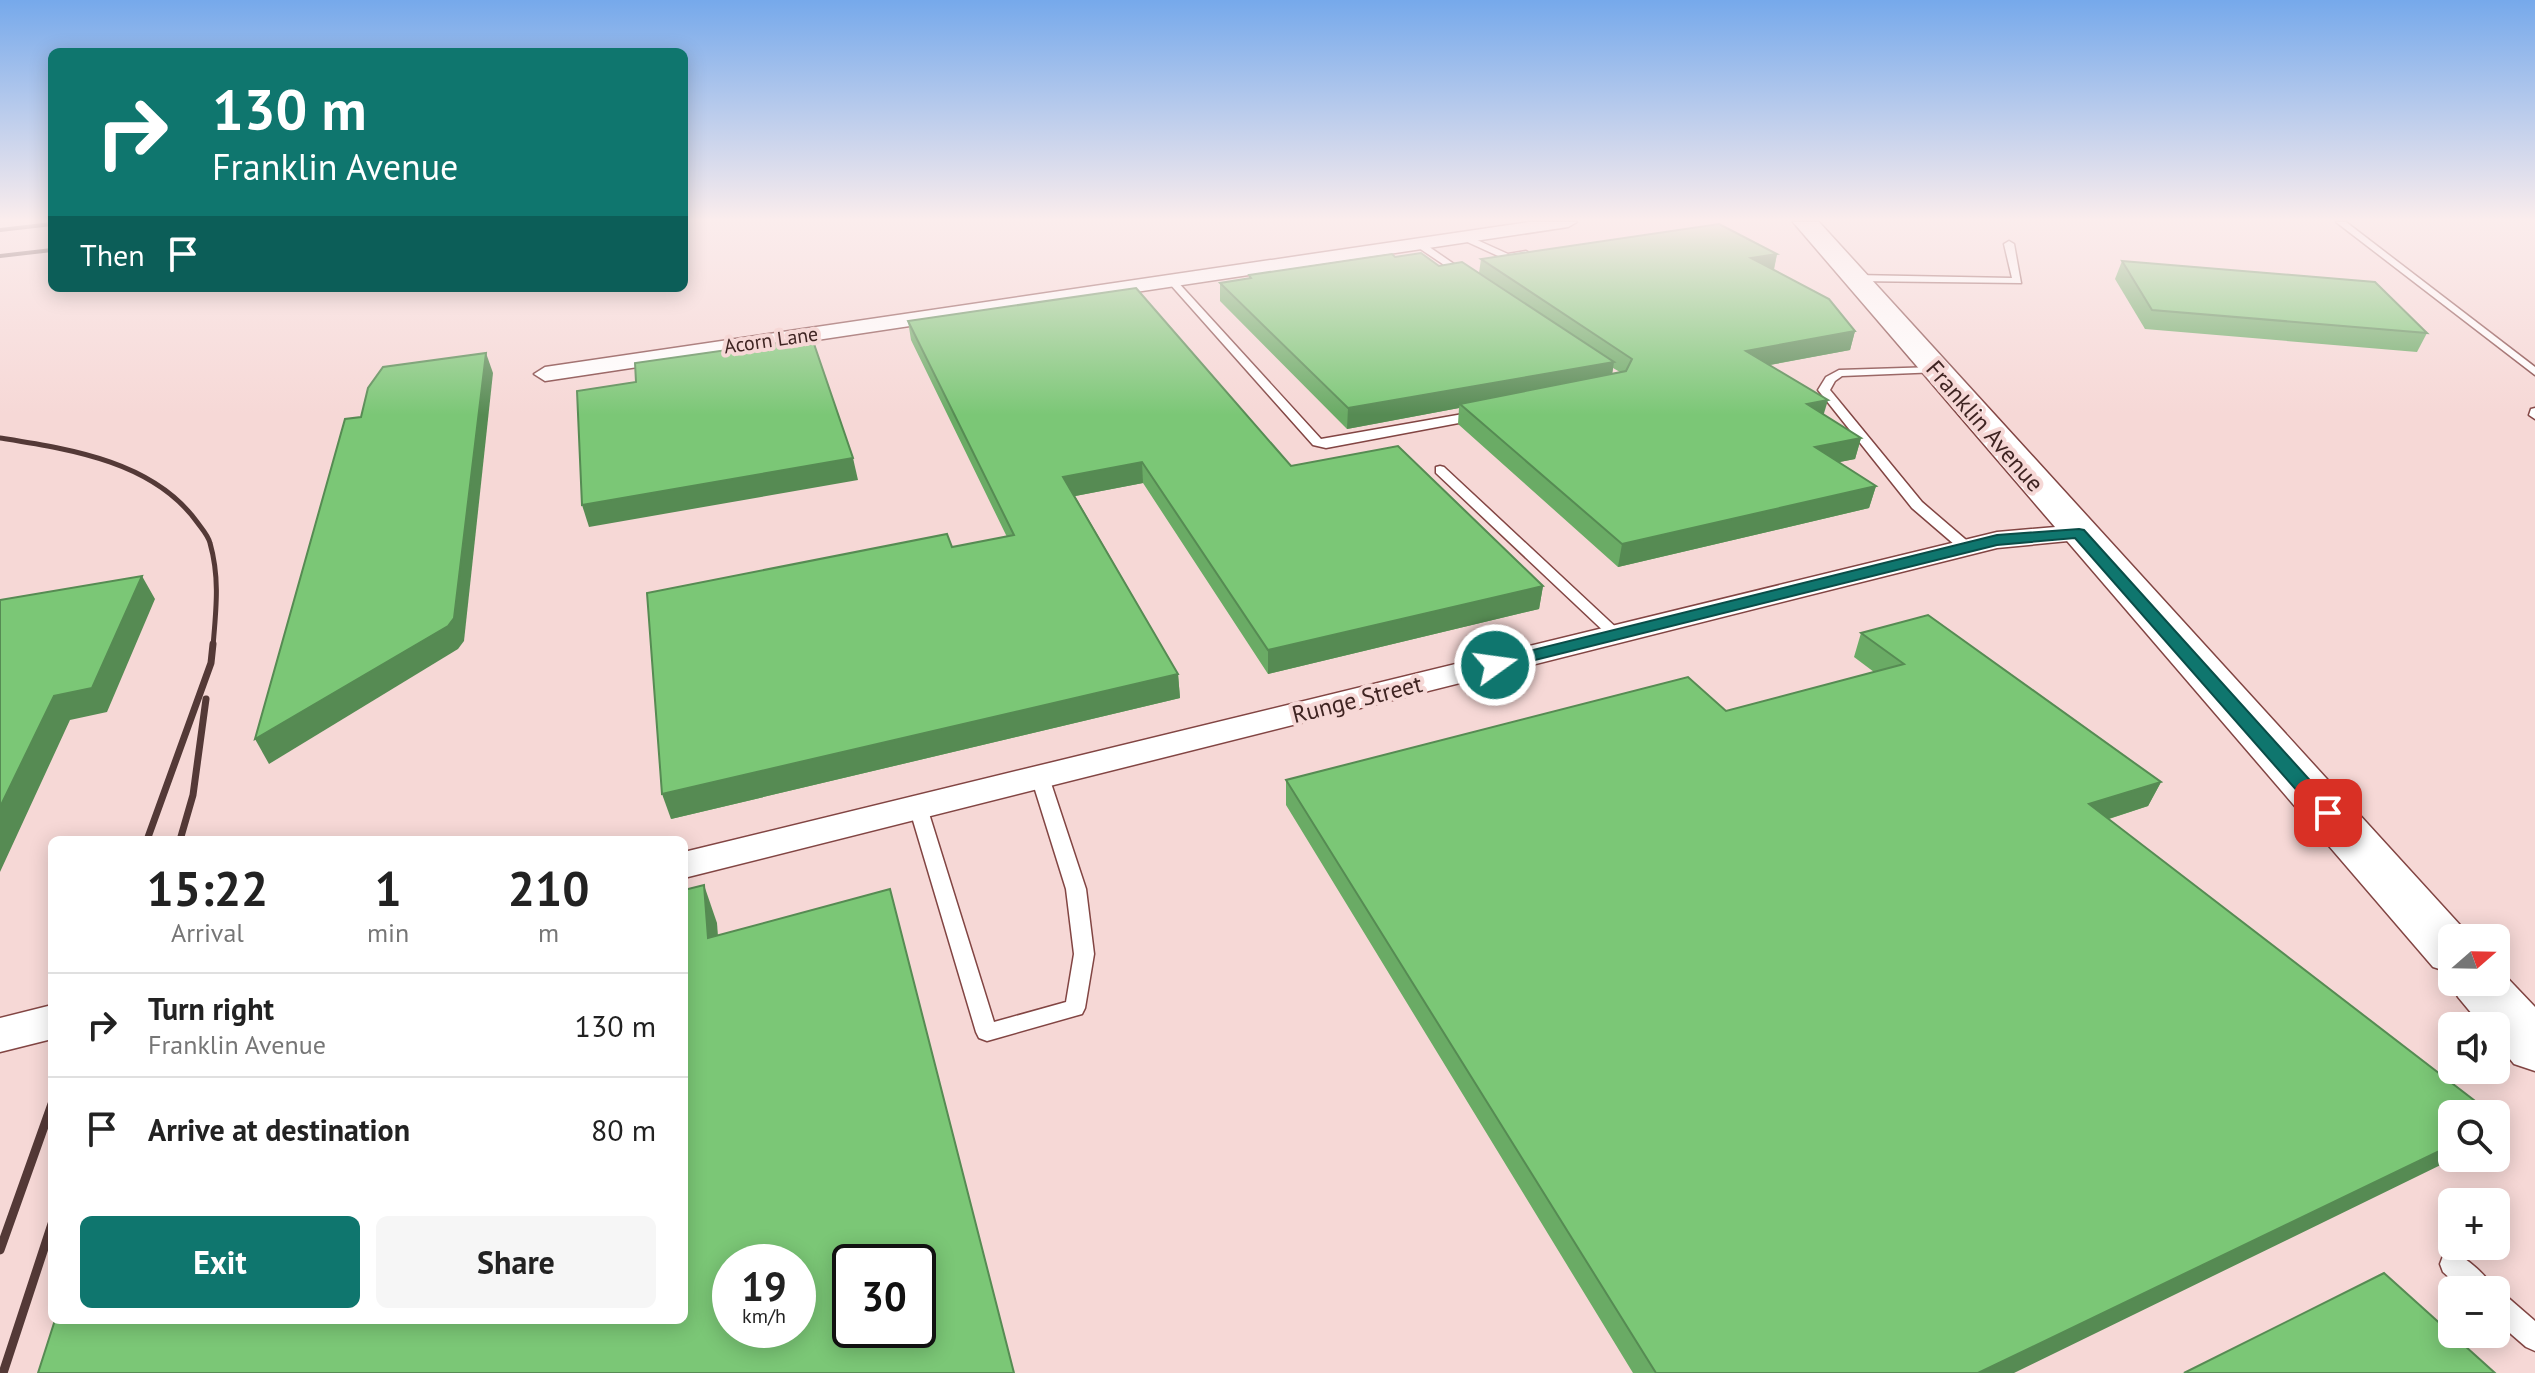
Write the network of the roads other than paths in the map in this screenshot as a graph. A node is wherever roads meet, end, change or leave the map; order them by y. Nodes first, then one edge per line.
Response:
1 (1138, 286) edge
2 (1176, 286) edge
3 (1862, 286) edge
4 (2423, 286) edge
5 (1935, 370) junction
6 (2535, 372) edge
7 (545, 374) dead end
8 (1487, 413) edge
9 (1440, 470) dead end
10 (2079, 533) junction
11 (1967, 548) junction
12 (1616, 635) junction
13 (1040, 777) junction
14 (918, 807) junction
15 (688, 864) edge
16 (2438, 936) edge
17 (2490, 996) edge
18 (48, 1023) edge
19 (0, 1035) edge
20 (2535, 1047) edge
21 (2452, 1264) dead end
22 (2465, 1276) edge
23 (2510, 1316) edge
24 (2535, 1338) edge

1 - 7 street, Acorn Lane
2 - 8 lane
3 - 5 main road, Franklin Avenue
4 - 6 lane
5 - 10 main road, Franklin Avenue
5 - 11 lane
9 - 12 lane
10 - 11 street, Runge Street
10 - 16 main road, Franklin Avenue
11 - 12 street, Runge Street
12 - 13 street, Runge Street
13 - 14 street, Runge Street
13 - 14 lane
14 - 15 street, Runge Street
17 - 20 main road
18 - 19 street
21 - 22 lane
23 - 24 lane

